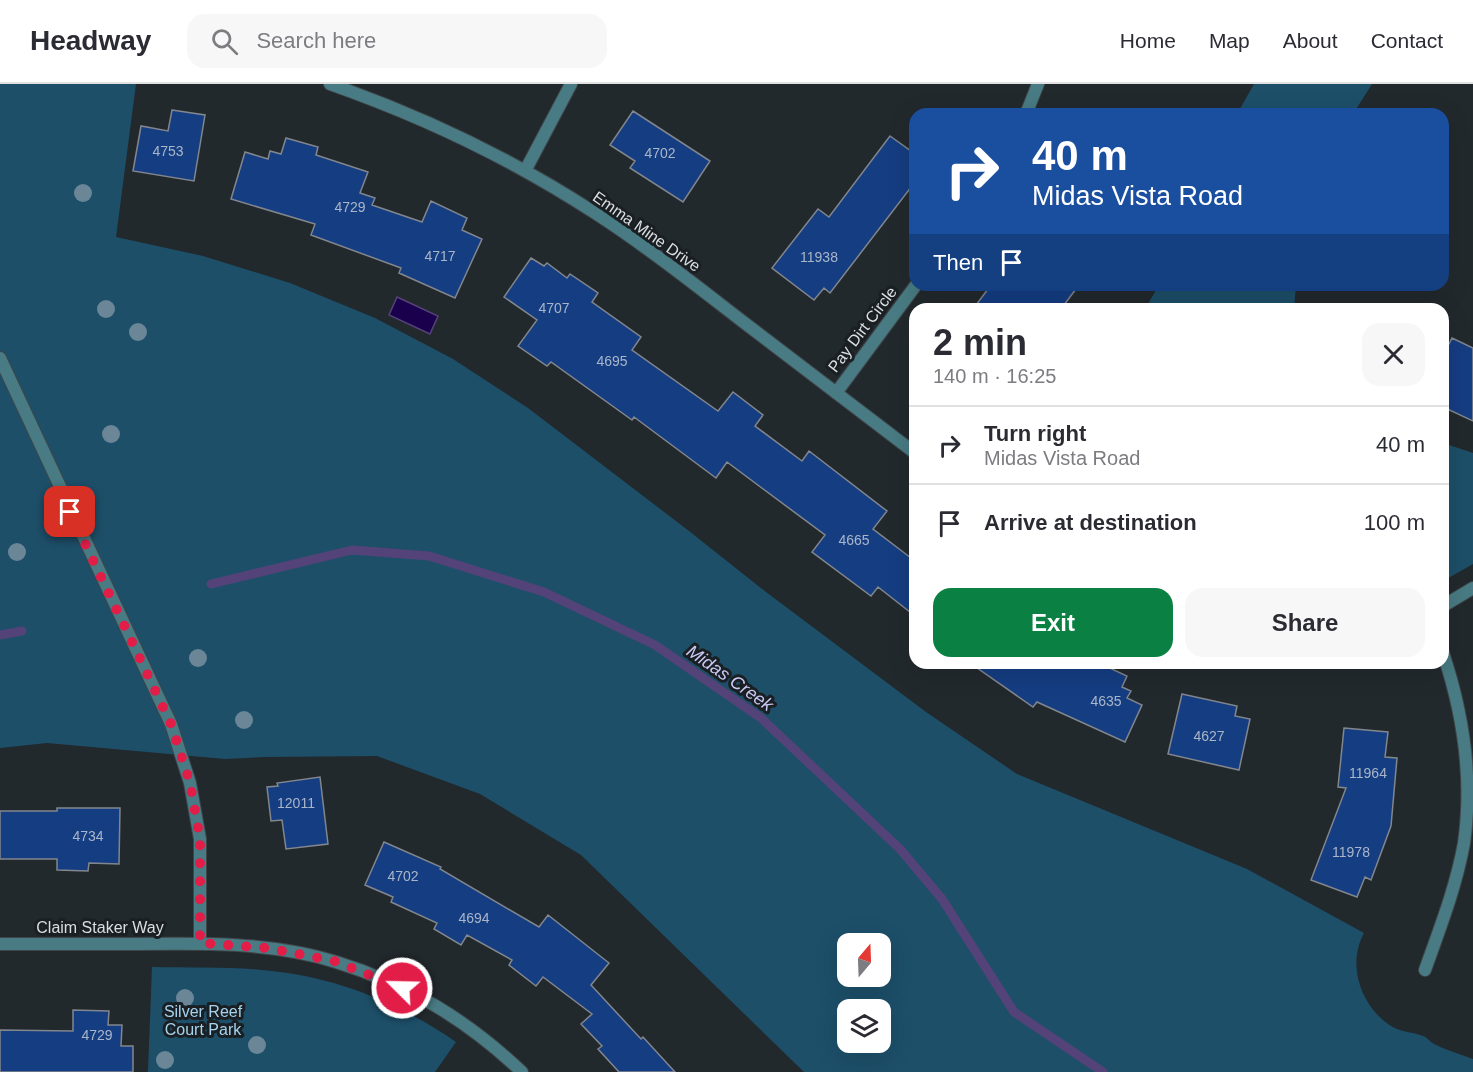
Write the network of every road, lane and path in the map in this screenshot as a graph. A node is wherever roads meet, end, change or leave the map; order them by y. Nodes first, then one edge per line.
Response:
1 (330, 84) edge
2 (571, 84) edge
3 (1038, 84) edge
4 (1028, 108) edge
5 (525, 171) junction
6 (912, 291) edge
7 (0, 358) edge
8 (836, 393) junction
9 (909, 448) edge
10 (1473, 588) edge
11 (1449, 602) edge
12 (1448, 669) edge
13 (200, 943) junction
14 (0, 944) edge
15 (1425, 970) dead end
16 (522, 1072) edge

1 - 5 street, Emma Mine Drive
2 - 5 street
3 - 4 street
5 - 8 street, Emma Mine Drive
6 - 8 street, Pay Dirt Circle
7 - 13 street
8 - 9 street, Emma Mine Drive
10 - 11 street
12 - 15 street
13 - 14 street, Claim Staker Way
13 - 16 street, Claim Staker Way

